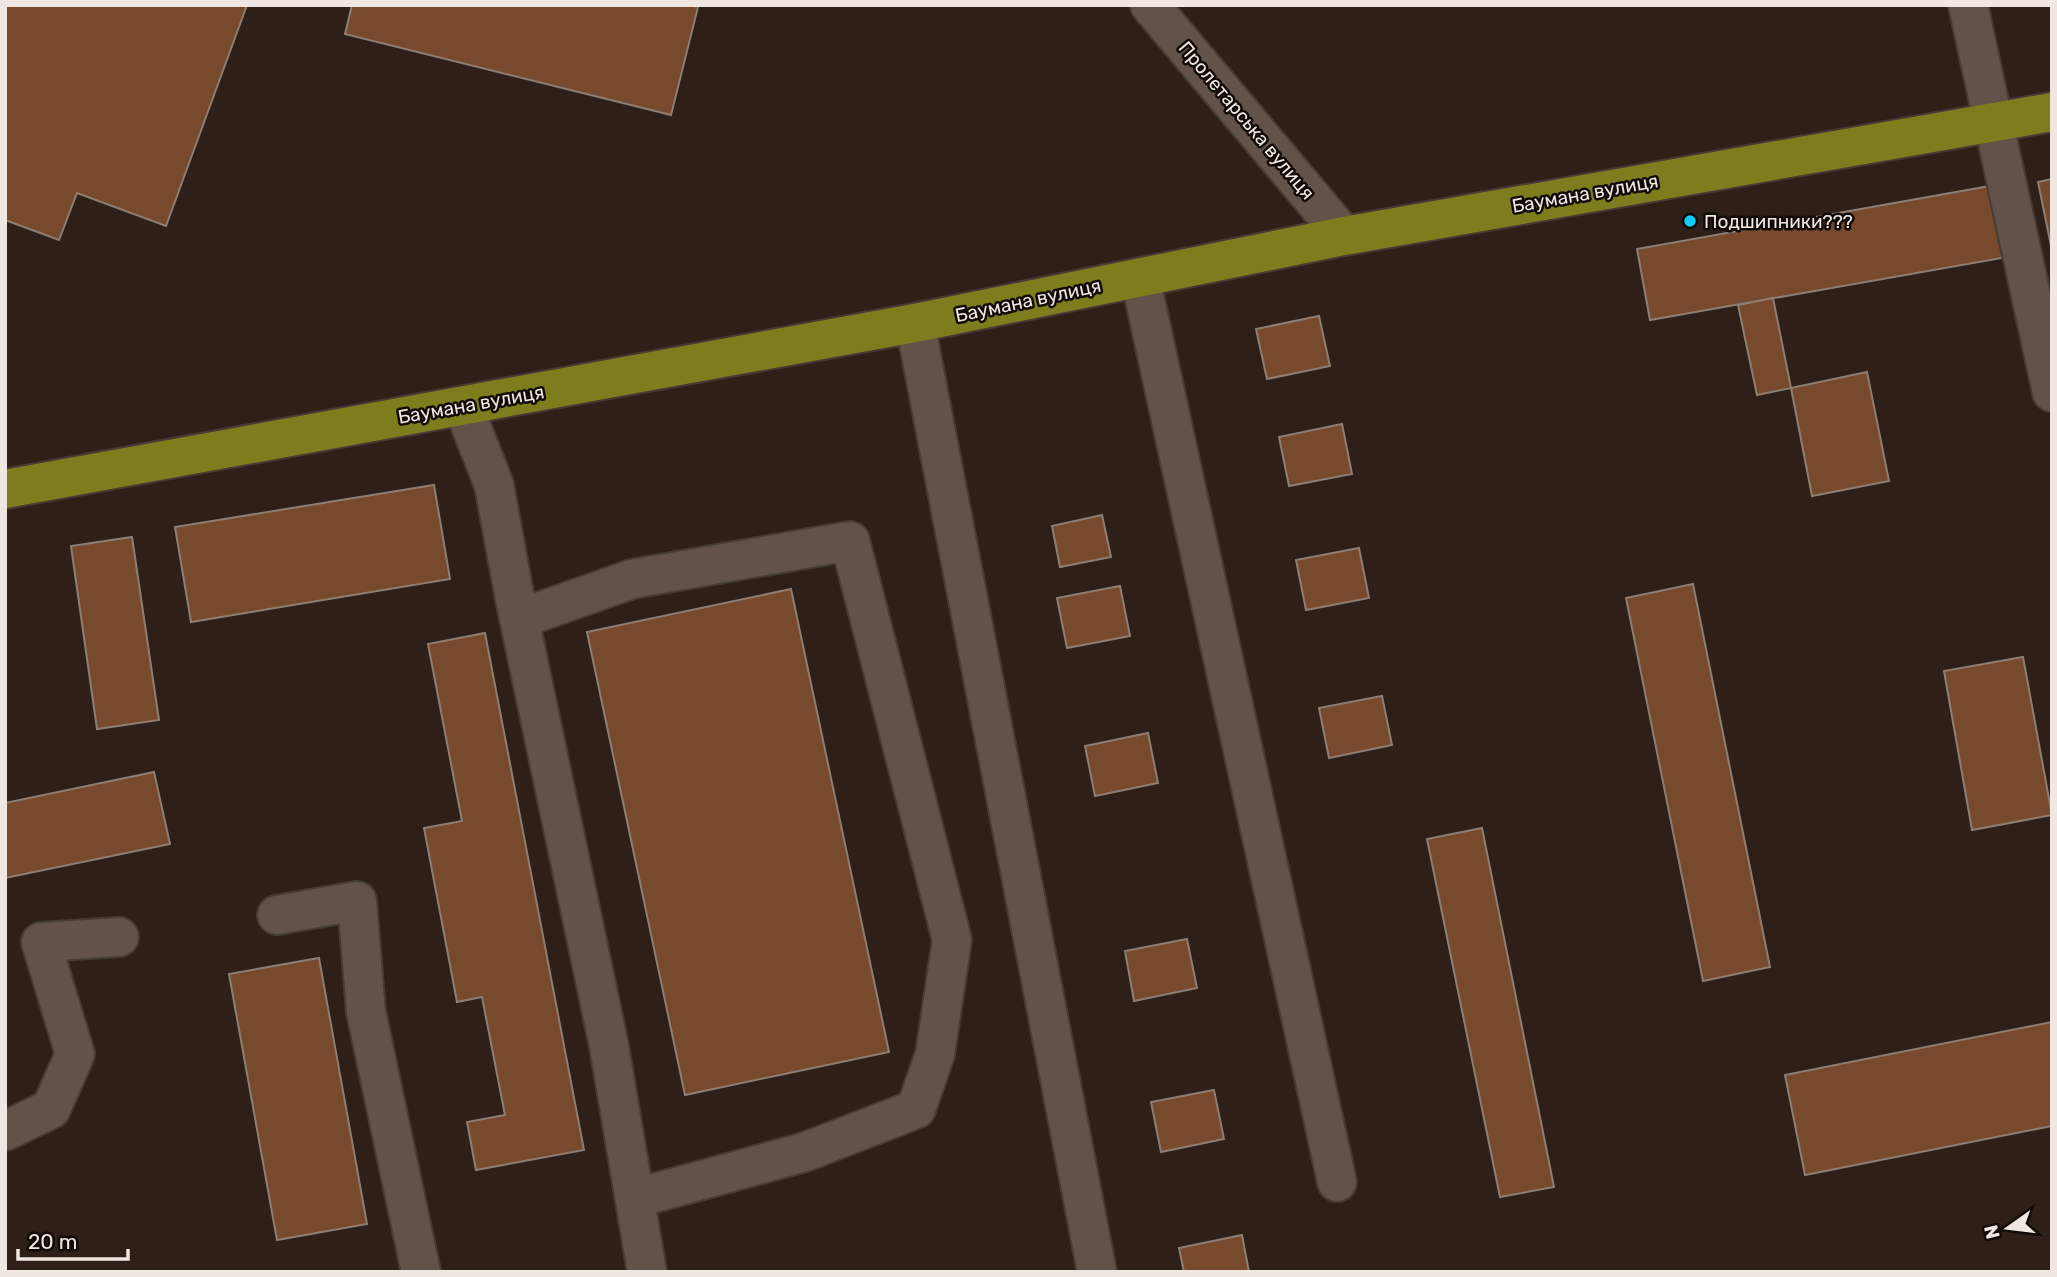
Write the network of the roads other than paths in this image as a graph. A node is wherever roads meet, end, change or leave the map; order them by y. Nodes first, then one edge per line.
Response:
1 (1150, 5) edge
2 (1968, 5) edge
3 (2052, 112) edge
4 (1995, 122) junction
5 (1344, 236) junction
6 (1140, 277) junction
7 (915, 323) junction
8 (2052, 392) edge
9 (463, 406) junction
10 (5, 489) edge
11 (519, 619) junction
12 (277, 915) dead end
13 (119, 937) dead end
14 (5, 1131) edge
15 (1337, 1182) dead end
16 (636, 1198) junction
17 (421, 1272) edge
18 (647, 1272) edge
19 (1097, 1272) edge

1 - 5 street, Пролетарська вулиця
2 - 4 street
3 - 4 main road, Баумана вулиця
4 - 5 main road, Баумана вулиця
4 - 8 street
5 - 6 main road, Баумана вулиця
6 - 7 main road, Баумана вулиця
6 - 15 street
7 - 9 main road, Баумана вулиця
7 - 19 street
9 - 10 main road, Баумана вулиця
9 - 11 street
11 - 16 street
11 - 16 street
12 - 17 street
13 - 14 street
16 - 18 street

